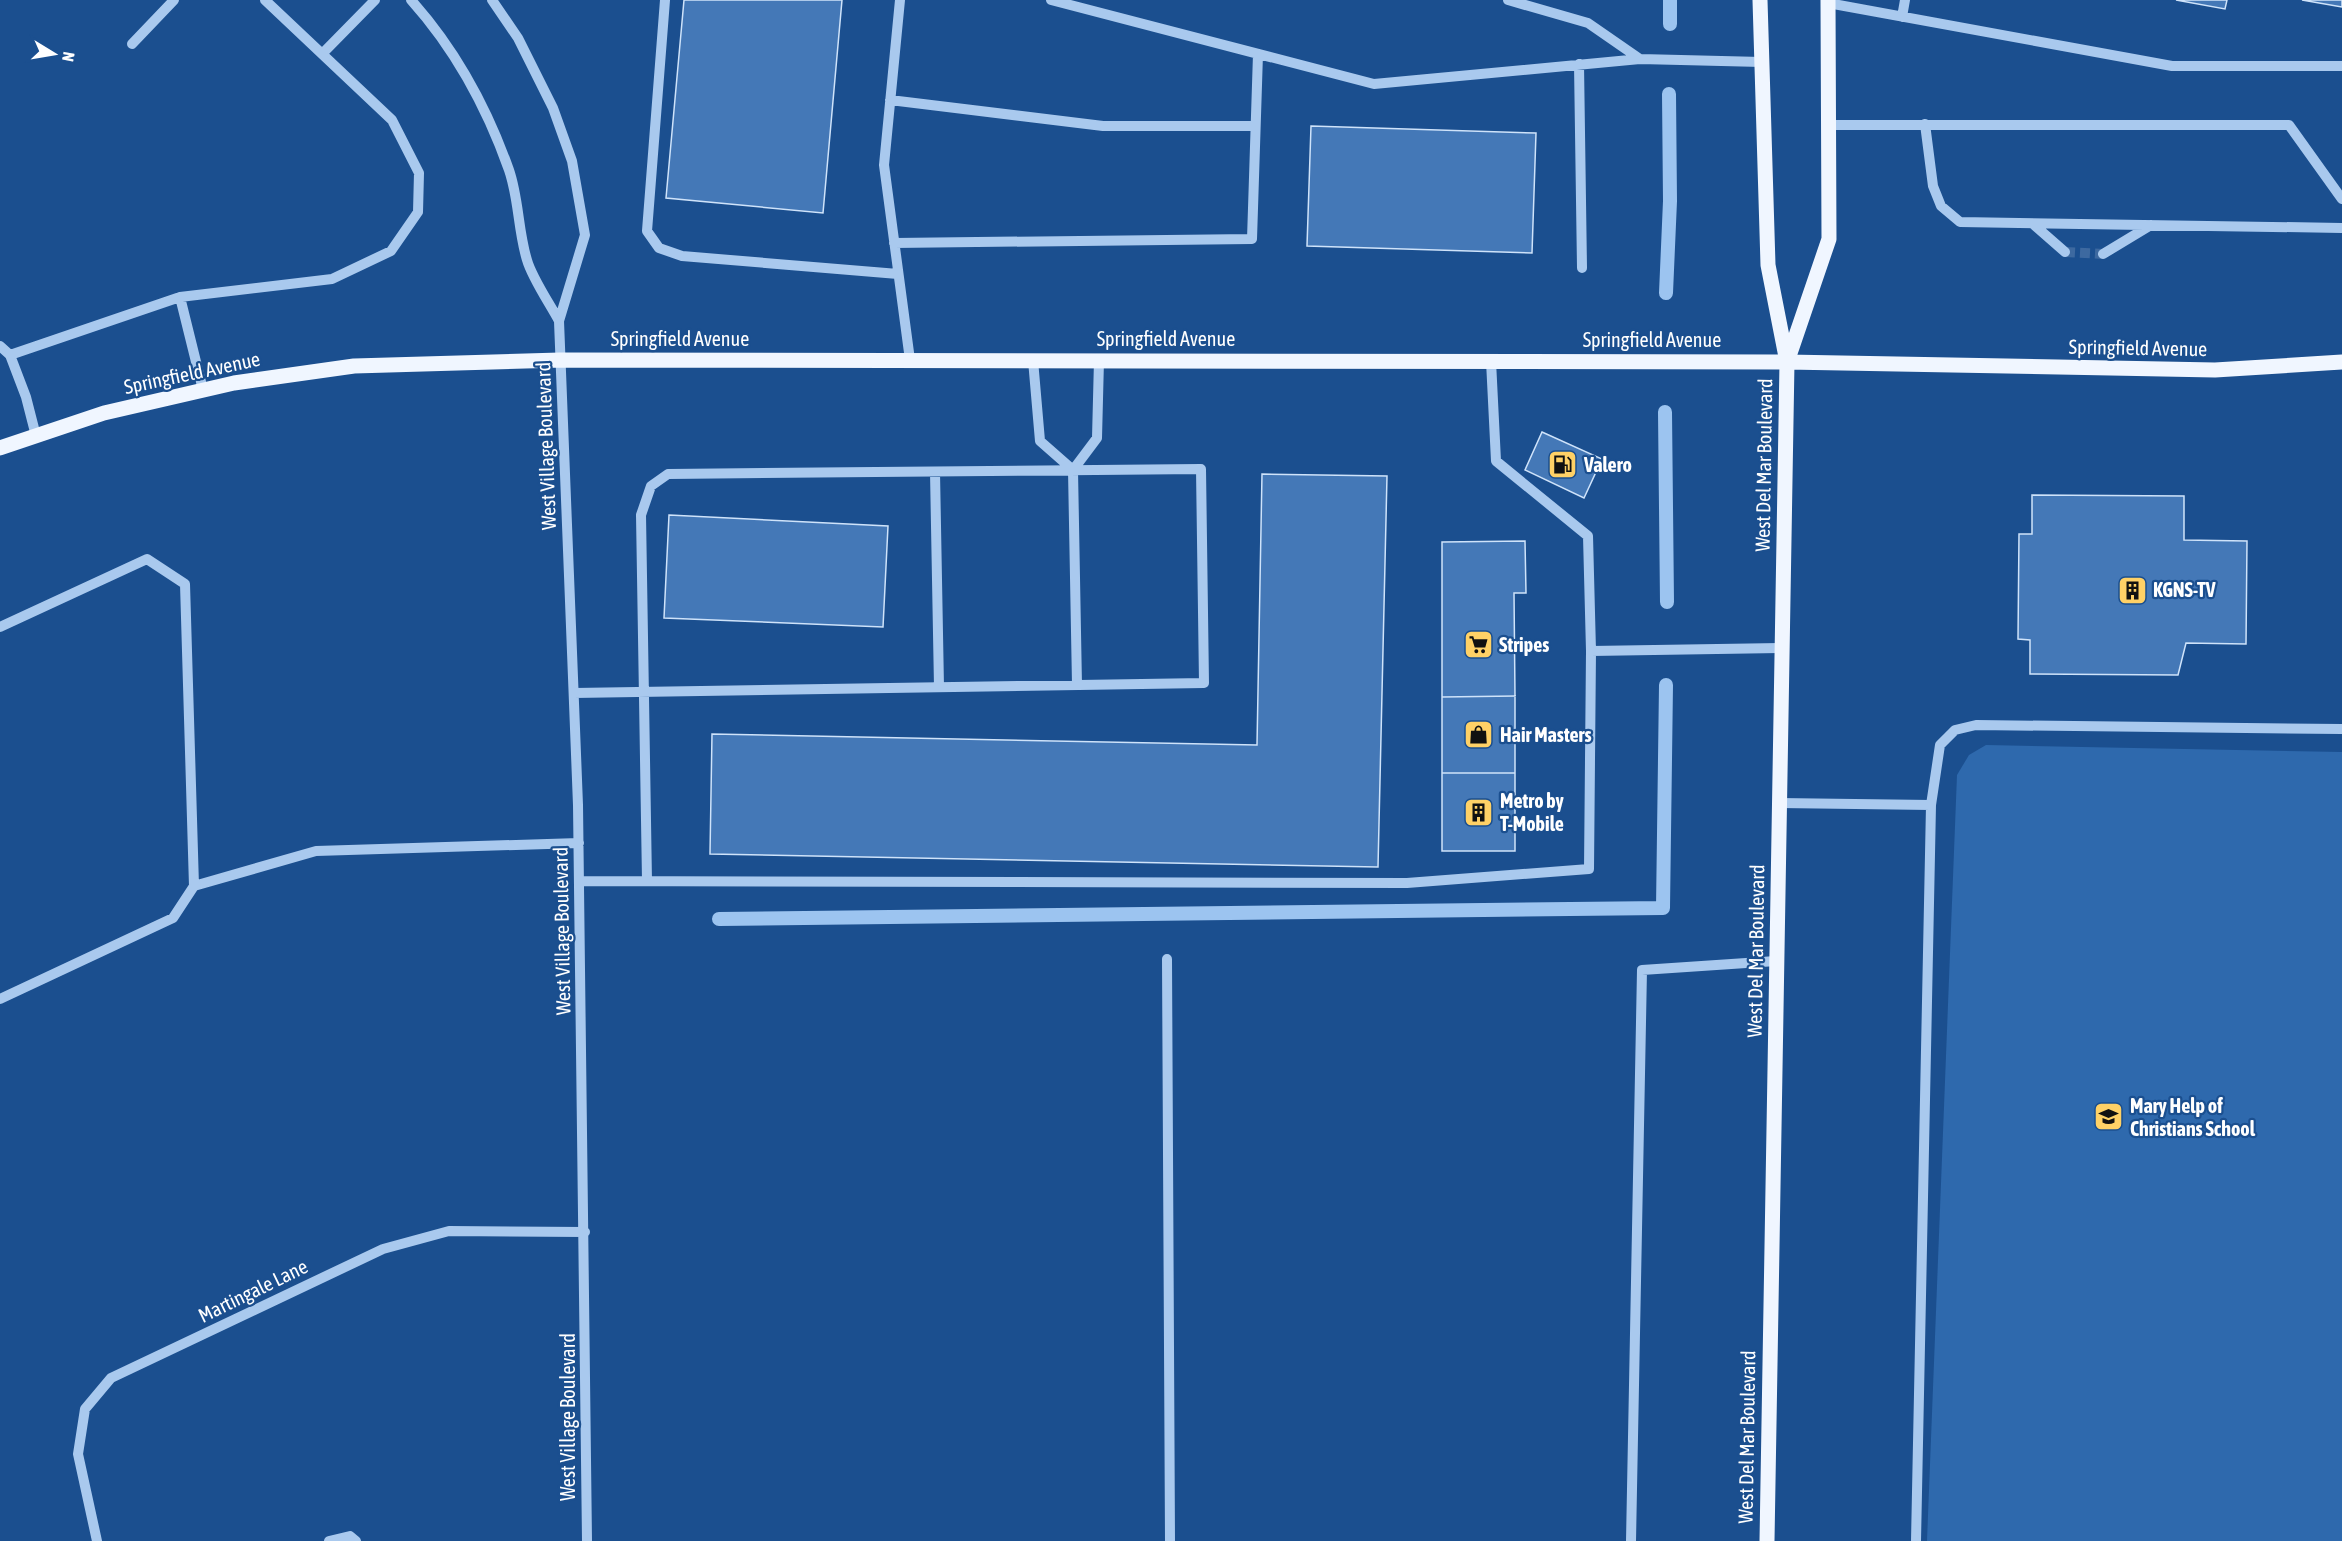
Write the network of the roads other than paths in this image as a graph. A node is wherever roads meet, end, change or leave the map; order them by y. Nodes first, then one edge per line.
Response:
1 (174, 0) edge
2 (265, 0) edge
3 (375, 0) edge
4 (411, 0) edge
5 (492, 0) edge
6 (665, 0) edge
7 (900, 0) edge
8 (1051, 0) edge
9 (1508, 0) edge
10 (1760, 0) edge
11 (1905, 0) edge
12 (1828, 2) edge
13 (1902, 17) junction
14 (132, 44) dead end
15 (322, 54) junction
16 (1257, 54) junction
17 (1640, 58) junction
18 (1762, 62) junction
19 (1579, 64) junction
20 (2342, 66) edge
21 (890, 100) junction
22 (1925, 124) junction
23 (1829, 125) junction
24 (1255, 126) junction
25 (2342, 199) edge
26 (2033, 224) junction
27 (2151, 225) junction
28 (2342, 228) edge
29 (894, 243) junction
30 (2065, 252) tunnel mouth
31 (2103, 254) tunnel mouth
32 (1582, 268) dead end
33 (898, 274) junction
34 (180, 297) junction
35 (559, 321) junction
36 (0, 346) edge
37 (10, 355) junction
38 (561, 360) junction
39 (910, 360) junction
40 (1033, 360) junction
41 (1099, 360) junction
42 (1491, 361) junction
43 (1787, 362) junction
44 (2342, 362) edge
45 (203, 390) junction
46 (36, 436) junction
47 (0, 448) edge
48 (1073, 470) junction
49 (935, 472) junction
50 (0, 627) edge
51 (1782, 648) junction
52 (1591, 651) junction
53 (1077, 685) junction
54 (939, 687) junction
55 (644, 692) junction
56 (574, 693) junction
57 (2342, 729) edge
58 (1779, 803) junction
59 (1931, 805) junction
60 (579, 843) junction
61 (580, 881) junction
62 (647, 881) junction
63 (194, 886) junction
64 (1167, 960) dead end
65 (1776, 961) junction
66 (0, 999) edge
67 (585, 1232) junction
68 (97, 1541) edge
69 (329, 1541) edge
70 (356, 1541) edge
71 (587, 1541) edge
72 (1170, 1541) edge
73 (1632, 1541) edge
74 (1767, 1541) edge
75 (1916, 1541) edge

1 - 14 street
2 - 15 street
3 - 15 street
4 - 35 street, West Village Boulevard
5 - 35 street, West Village Boulevard
6 - 33 street
7 - 21 street
8 - 16 street
9 - 17 street
10 - 18 main road, West Del Mar Boulevard
11 - 13 street
12 - 13 street
12 - 23 main road, West Del Mar Boulevard
13 - 20 street
15 - 34 street
16 - 19 street
16 - 24 street
17 - 18 street
17 - 19 street
18 - 43 main road, West Del Mar Boulevard
19 - 32 street
21 - 24 street
21 - 29 street
22 - 23 street
22 - 25 street
22 - 26 street
23 - 43 main road, West Del Mar Boulevard
24 - 29 street
26 - 27 street
26 - 30 street
27 - 28 street
27 - 31 street
29 - 33 street
33 - 39 street
34 - 37 street
34 - 45 street
35 - 38 street, West Village Boulevard
36 - 37 street
37 - 46 street
38 - 39 main road, Springfield Avenue
38 - 45 main road, Springfield Avenue
38 - 56 street, West Village Boulevard
39 - 40 main road, Springfield Avenue
40 - 41 main road, Springfield Avenue
40 - 48 street
41 - 42 main road, Springfield Avenue
41 - 48 street
42 - 43 main road, Springfield Avenue
42 - 52 street
43 - 44 main road, Springfield Avenue
43 - 51 main road, West Del Mar Boulevard
45 - 46 main road, Springfield Avenue
46 - 47 main road, Springfield Avenue
48 - 49 street
48 - 53 street
48 - 53 street
49 - 54 street
49 - 55 street
50 - 63 street
51 - 52 street
51 - 58 main road, West Del Mar Boulevard
52 - 62 street
53 - 54 street
54 - 55 street
55 - 56 street
55 - 62 street
56 - 60 street, West Village Boulevard
57 - 59 street
58 - 59 street
58 - 65 main road, West Del Mar Boulevard
59 - 75 street
60 - 61 street, West Village Boulevard
60 - 63 street
61 - 62 street
61 - 67 street, West Village Boulevard
63 - 66 street
64 - 72 street
65 - 73 street
65 - 74 main road, West Del Mar Boulevard
67 - 68 street, Martingale Lane
67 - 71 street, West Village Boulevard
69 - 70 street

